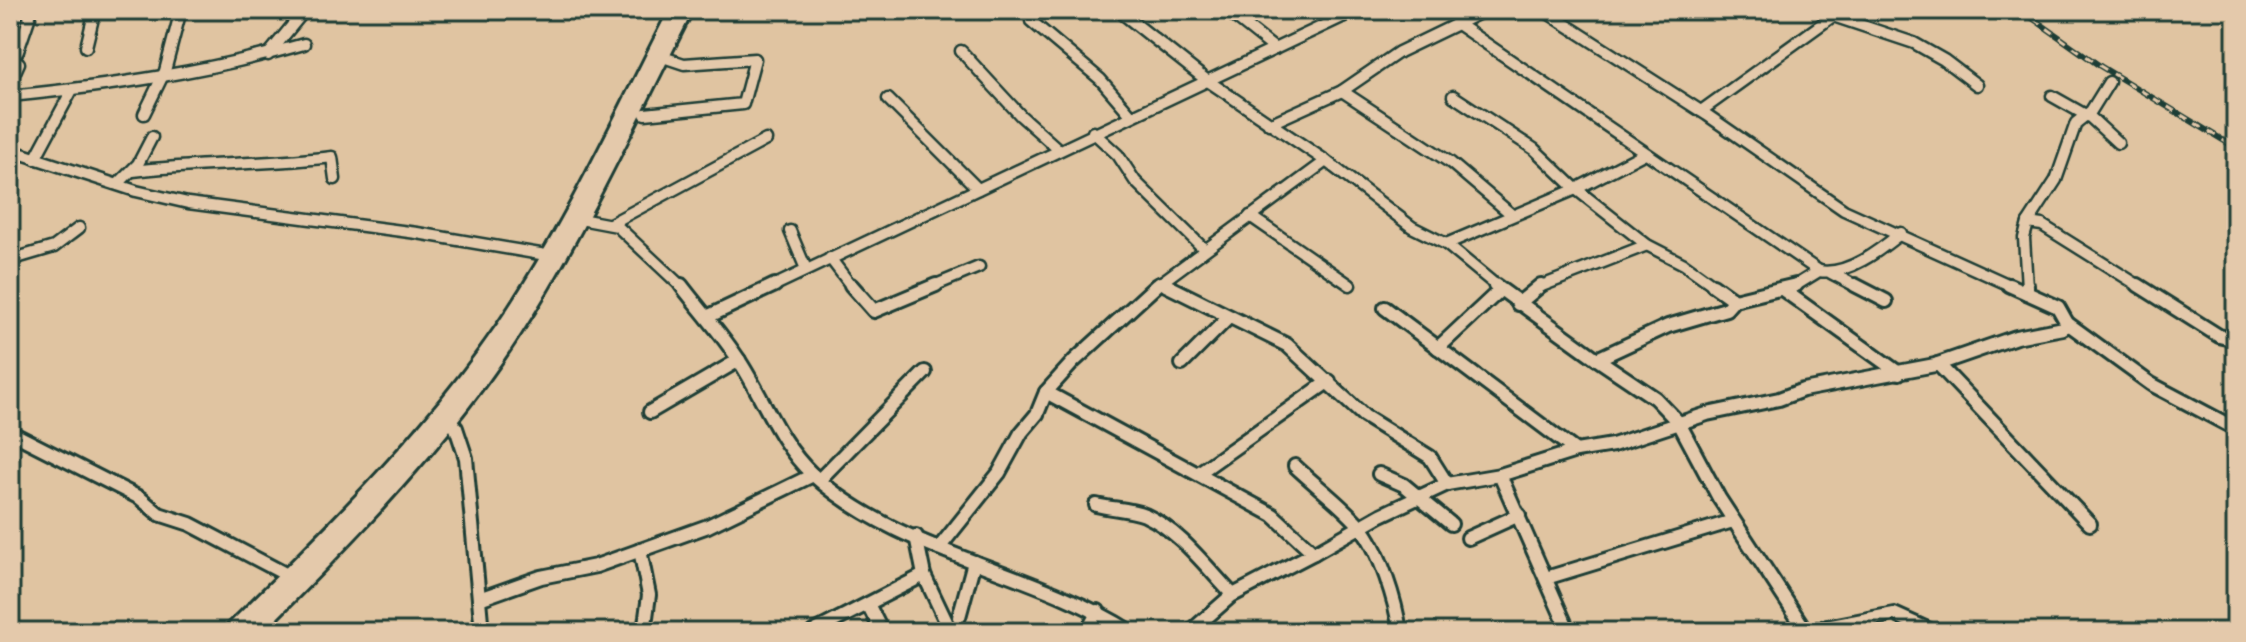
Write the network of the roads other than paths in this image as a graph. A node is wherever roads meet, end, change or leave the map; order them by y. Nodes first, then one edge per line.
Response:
1 (32, 10) edge
2 (95, 10) edge
3 (181, 10) edge
4 (305, 10) edge
5 (675, 10) edge
6 (687, 10) edge
7 (1118, 10) edge
8 (1226, 10) edge
9 (1357, 10) edge
10 (1486, 10) edge
11 (1563, 10) edge
12 (1546, 12) edge
13 (1031, 21) dead end
14 (1456, 23) junction
15 (304, 44) dead end
16 (86, 47) dead end
17 (1275, 49) junction
18 (961, 51) dead end
19 (271, 52) junction
20 (663, 57) junction
21 (10, 62) edge
22 (164, 74) junction
23 (1205, 79) junction
24 (2109, 82) dead end
25 (10, 83) edge
26 (1977, 85) dead end
27 (1342, 91) junction
28 (71, 92) junction
29 (10, 94) edge
30 (1453, 96) dead end
31 (2052, 96) dead end
32 (888, 99) dead end
33 (1701, 111) junction
34 (144, 114) dead end
35 (645, 114) dead end
36 (1131, 115) junction
37 (2086, 115) junction
38 (1269, 124) junction
39 (1093, 132) junction
40 (152, 137) dead end
41 (766, 140) dead end
42 (2118, 143) dead end
43 (1058, 149) junction
44 (10, 150) edge
45 (1643, 154) junction
46 (35, 159) junction
47 (1326, 161) junction
48 (133, 171) junction
49 (335, 179) dead end
50 (118, 184) junction
51 (978, 189) junction
52 (1576, 189) junction
53 (1511, 214) junction
54 (1250, 216) junction
55 (580, 219) junction
56 (2028, 223) junction
57 (610, 224) junction
58 (79, 228) dead end
59 (790, 231) dead end
60 (1901, 233) junction
61 (1446, 244) junction
62 (1647, 245) junction
63 (1203, 248) junction
64 (546, 255) junction
65 (830, 258) junction
66 (10, 260) edge
67 (979, 267) dead end
68 (806, 269) junction
69 (1825, 272) junction
70 (1160, 282) junction
71 (1350, 285) dead end
72 (1782, 289) junction
73 (1500, 290) junction
74 (2027, 293) junction
75 (1734, 300) junction
76 (1886, 301) dead end
77 (1518, 304) junction
78 (1385, 308) dead end
79 (707, 317) junction
80 (1228, 318) junction
81 (2067, 323) junction
82 (2236, 342) edge
83 (1438, 348) junction
84 (1597, 359) junction
85 (739, 360) junction
86 (1182, 364) dead end
87 (1938, 364) junction
88 (925, 372) dead end
89 (1899, 373) junction
90 (1329, 381) junction
91 (1046, 392) junction
92 (650, 412) dead end
93 (445, 414) junction
94 (1679, 423) junction
95 (2236, 429) edge
96 (10, 432) edge
97 (1576, 451) junction
98 (1295, 466) dead end
99 (1200, 472) junction
100 (1379, 474) dead end
101 (1500, 475) junction
102 (816, 477) junction
103 (1447, 484) junction
104 (1421, 496) junction
105 (1096, 505) dead end
106 (1519, 515) junction
107 (1733, 521) junction
108 (1451, 524) dead end
109 (2090, 524) dead end
110 (1360, 526) junction
111 (916, 536) junction
112 (1468, 538) dead end
113 (939, 548) junction
114 (640, 550) junction
115 (1314, 553) junction
116 (974, 562) junction
117 (924, 575) junction
118 (289, 576) junction
119 (1546, 578) junction
120 (1232, 594) junction
121 (479, 599) junction
122 (868, 604) junction
123 (1098, 611) junction
124 (959, 617) dead end
125 (233, 632) edge
126 (251, 632) edge
127 (482, 632) edge
128 (644, 632) edge
129 (813, 632) edge
130 (882, 632) edge
131 (951, 632) edge
132 (1087, 632) edge
133 (1131, 632) edge
134 (1190, 632) edge
135 (1400, 632) edge
136 (1569, 632) edge
137 (1804, 632) edge
138 (1934, 632) edge

1 - 21 street
2 - 16 street
3 - 22 street
4 - 19 street
5 - 64 main road
6 - 20 main road
7 - 23 street
8 - 17 street
9 - 17 street
10 - 14 street
11 - 12 street
12 - 33 street
13 - 36 street
14 - 27 street
14 - 45 street
15 - 19 street
17 - 23 street
18 - 43 street
19 - 22 street
20 - 35 street
20 - 55 main road
21 - 25 street
22 - 28 street
22 - 29 street
22 - 34 street
23 - 36 street
23 - 38 street
24 - 37 street
26 - 33 street
27 - 38 street
27 - 53 street
28 - 29 street
28 - 46 street
30 - 52 street
31 - 37 street
32 - 51 street
33 - 60 street
36 - 39 street
37 - 42 street
37 - 56 street
38 - 47 street
39 - 43 street
39 - 63 street
40 - 48 street
41 - 57 street
43 - 51 street
44 - 46 street
45 - 52 street
45 - 69 street
46 - 50 street
47 - 54 street
47 - 61 street
48 - 49 street
48 - 50 street
50 - 64 street
51 - 65 street
52 - 53 street
52 - 62 street
53 - 61 street
54 - 63 street
54 - 71 street
55 - 57 street
55 - 93 main road
56 - 74 street
56 - 82 street
57 - 79 street
58 - 66 street
59 - 68 street
60 - 69 street
60 - 74 street
61 - 73 street
62 - 75 street
62 - 77 street
63 - 70 street
64 - 93 main road
65 - 67 street
65 - 68 street
68 - 79 street
69 - 72 street
69 - 76 street
70 - 80 street
70 - 91 street
72 - 75 street
72 - 89 street
73 - 77 street
73 - 83 street
74 - 81 street
75 - 84 street
77 - 84 street
78 - 83 street
79 - 85 street
80 - 86 street
80 - 90 street
81 - 87 street
81 - 95 street
83 - 97 street
84 - 94 street
85 - 92 street
85 - 102 street
87 - 89 street
87 - 109 street
88 - 102 street
89 - 94 street
90 - 99 street
90 - 103 street
91 - 99 street
91 - 113 street
93 - 118 main road
93 - 121 street
93 - 126 main road
94 - 97 street
94 - 107 street
96 - 118 street
97 - 101 street
98 - 110 street
99 - 115 street
100 - 104 street
101 - 103 street
101 - 106 street
102 - 111 street
102 - 114 street
103 - 104 street
104 - 108 street
104 - 110 street
105 - 120 street
106 - 112 street
106 - 119 street
107 - 119 street
107 - 137 street
110 - 115 street
110 - 135 street
111 - 113 street
111 - 117 street
113 - 116 street
114 - 121 street
114 - 128 street
115 - 120 street
116 - 123 street
116 - 124 street
117 - 122 street
117 - 131 street
118 - 125 main road
119 - 136 street
120 - 134 street
121 - 127 street
122 - 129 street
122 - 130 street
123 - 132 street
123 - 133 street
137 - 138 street

